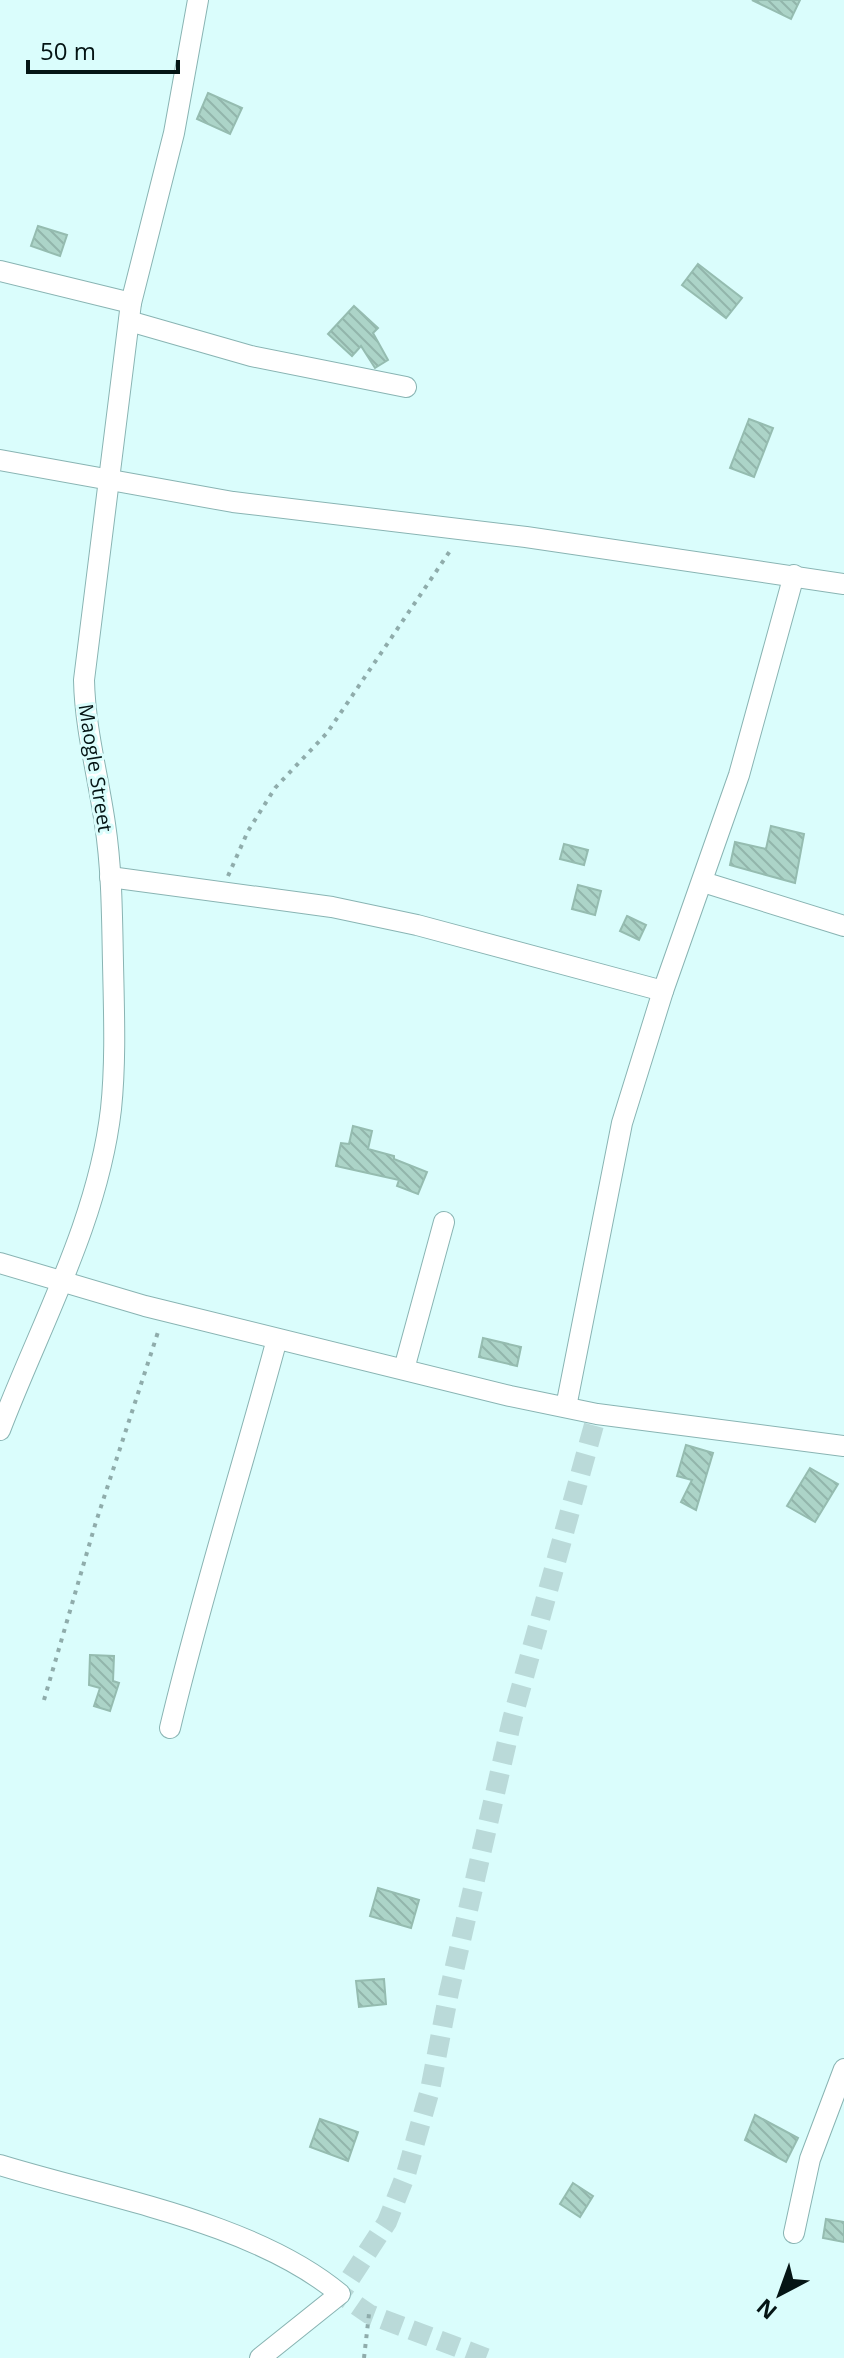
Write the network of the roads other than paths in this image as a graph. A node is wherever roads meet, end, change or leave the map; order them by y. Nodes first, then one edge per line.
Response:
1 (198, 0) edge
2 (0, 271) edge
3 (130, 312) junction
4 (406, 387) dead end
5 (0, 460) edge
6 (107, 478) junction
7 (794, 575) junction
8 (844, 584) edge
9 (110, 877) junction
10 (703, 882) junction
11 (844, 926) edge
12 (663, 991) junction
13 (444, 1222) dead end
14 (0, 1263) edge
15 (64, 1280) junction
16 (277, 1339) junction
17 (404, 1369) junction
18 (566, 1407) junction
19 (0, 1430) edge
20 (844, 1446) edge
21 (170, 1728) dead end
22 (844, 2069) edge
23 (0, 2165) edge
24 (794, 2233) dead end
25 (260, 2358) edge

1 - 3 street, Maogle Street
2 - 3 street
3 - 4 street
3 - 6 street, Maogle Street
5 - 6 street
6 - 7 street
6 - 9 street, Maogle Street
7 - 8 street
7 - 10 street
9 - 12 street
9 - 15 street, Maogle Street
10 - 11 street
10 - 12 street
12 - 18 street
13 - 17 street
14 - 15 street
15 - 16 street
15 - 19 street, Maogle Street
16 - 17 street
16 - 21 street
17 - 18 street
18 - 20 street
22 - 24 street
23 - 25 street

